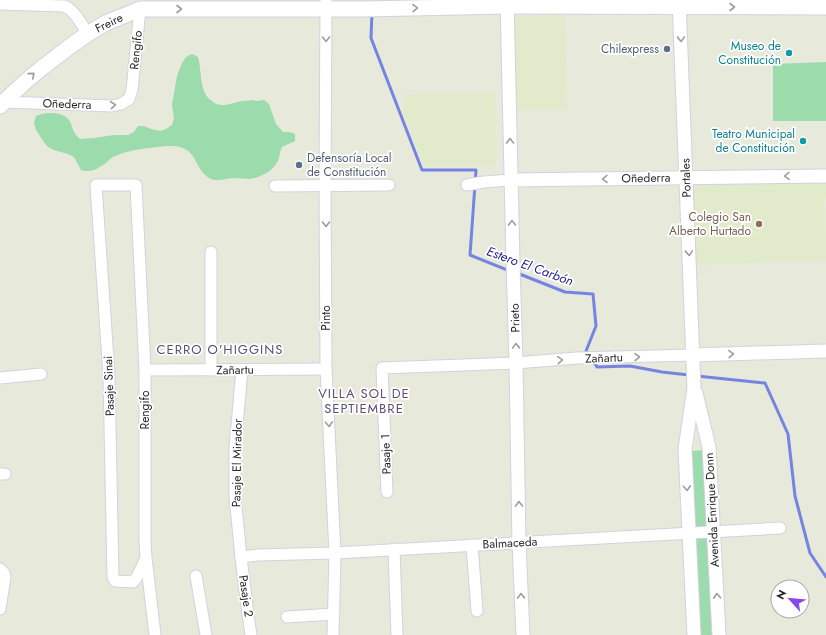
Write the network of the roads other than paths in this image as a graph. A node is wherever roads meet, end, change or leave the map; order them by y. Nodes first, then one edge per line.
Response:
1 (507, 3) edge
2 (679, 3) edge
3 (0, 4) edge
4 (326, 4) edge
5 (140, 5) edge
6 (826, 7) edge
7 (88, 34) junction
8 (129, 99) joint
9 (1, 103) edge
10 (826, 176) edge
11 (686, 178) junction
12 (511, 180) junction
13 (136, 185) joint
14 (325, 185) junction
15 (389, 185) dead end
16 (467, 185) dead end
17 (275, 186) dead end
18 (211, 252) dead end
19 (826, 351) edge
20 (693, 359) junction
21 (516, 362) junction
22 (382, 368) joint
23 (326, 369) junction
24 (145, 370) junction
25 (211, 370) junction
26 (242, 370) junction
27 (41, 374) dead end
28 (0, 378) edge
29 (694, 388) junction
30 (688, 432) junction
31 (706, 432) junction
32 (387, 492) dead end
33 (780, 528) dead end
34 (714, 532) junction
35 (689, 533) junction
36 (519, 542) junction
37 (472, 545) junction
38 (394, 549) junction
39 (334, 552) junction
40 (240, 557) junction
41 (146, 558) junction
42 (0, 569) edge
43 (196, 576) dead end
44 (0, 609) edge
45 (477, 611) dead end
46 (334, 614) junction
47 (287, 616) dead end
48 (155, 635) edge
49 (206, 635) edge
50 (251, 635) edge
51 (334, 635) edge
52 (397, 635) edge
53 (523, 635) edge
54 (694, 635) edge
55 (719, 635) edge

1 - 2 main road, Freire
4 -> 1 main road, Freire
12 -> 1 street, Prieto
2 -> 6 main road, Freire
2 -> 11 street, Portales
3 - 7 street, Freire
5 -> 4 main road, Freire
4 -> 14 street, Pinto
5 - 7 main road, Freire
5 - 8 street, Rengifo
9 -> 7 main road, Freire
9 -> 8 street, Oñederra
10 -> 11 street, Oñederra
11 -> 12 street, Oñederra
11 -> 20 street, Portales
12 - 16 street, Oñederra
21 -> 12 street, Prieto
13 - 24 street, Rengifo
13 - 41 street, Pasaje Sinai
14 - 15 street
14 - 17 street
14 -> 23 street, Pinto
18 - 25 street
20 -> 19 street, Zañartu
21 -> 20 street, Zañartu
20 - 29 street, Avenida Enrique Donn
21 - 22 street, Zañartu
36 -> 21 street, Prieto
22 - 32 street, Pasaje 1
23 - 26 street, Zañartu
23 -> 39 street, Pinto
24 - 25 street, Zañartu
24 - 41 street, Rengifo
25 - 26 street, Zañartu
26 - 40 street, Pasaje El Mirador
27 - 28 street
29 - 30 street, Avenida Enrique Donn
29 - 31 street, Avenida Enrique Donn
30 - 31 street
30 -> 35 street, Avenida Enrique Donn
31 - 34 street, Avenida Enrique Donn
33 - 34 street, Balmaceda
34 - 35 street, Balmaceda
55 -> 34 street, Avenida Enrique Donn
35 - 36 street, Balmaceda
35 - 54 street, Avenida Enrique Donn
36 - 37 street, Balmaceda
53 -> 36 street, Prieto
37 - 38 street, Balmaceda
37 - 45 street
38 - 39 street, Balmaceda
38 - 52 street
39 - 40 street, Balmaceda
39 - 46 street, Pinto
40 - 50 street, Pasaje 2
41 - 48 street, Rengifo
42 - 44 street
43 - 49 street
46 - 47 street
46 - 51 street, Pinto

